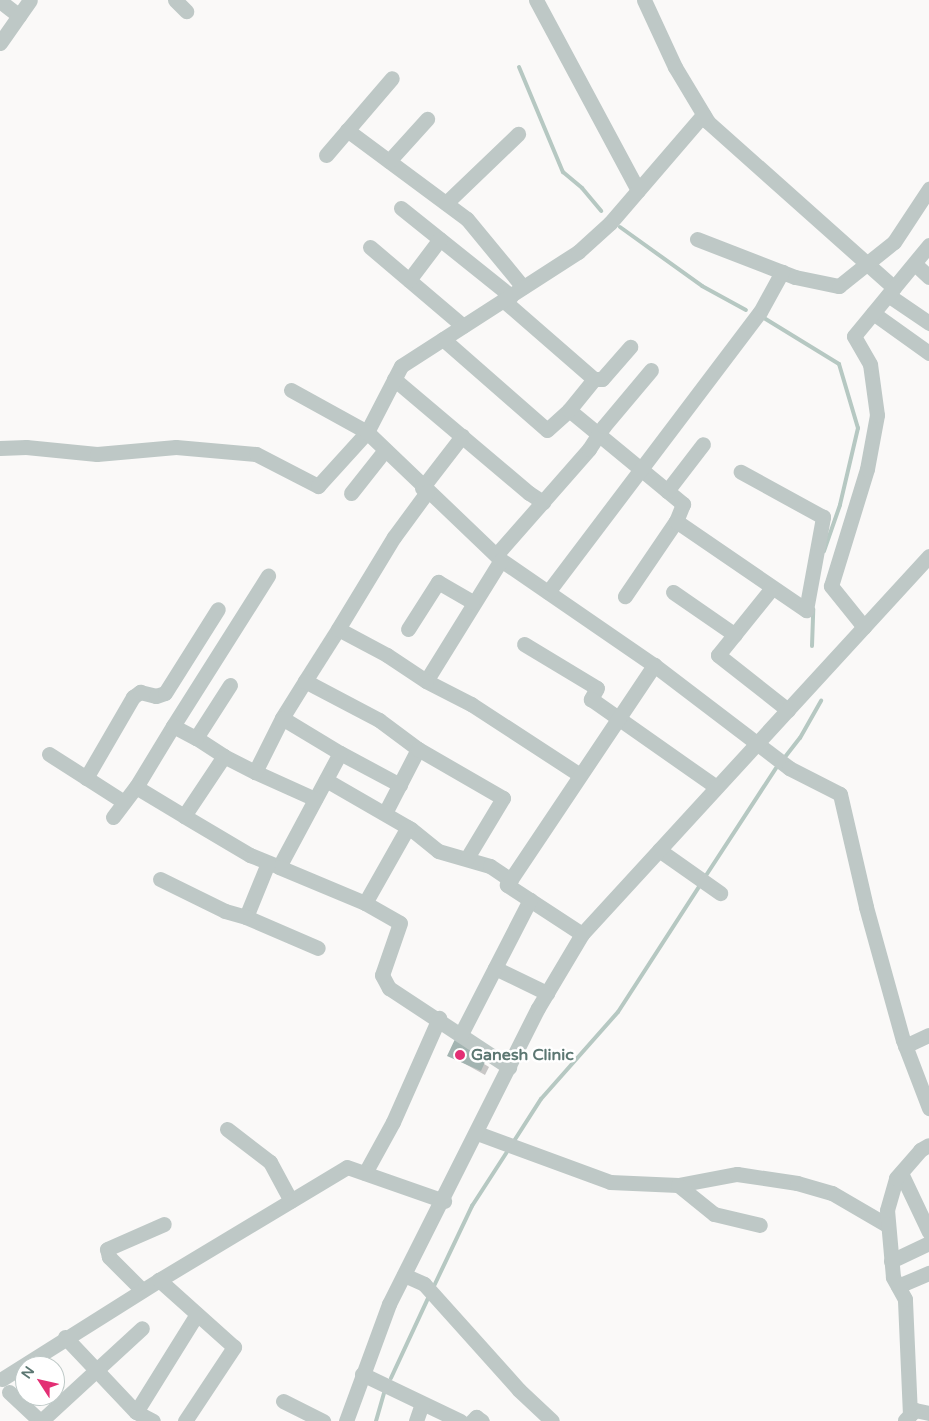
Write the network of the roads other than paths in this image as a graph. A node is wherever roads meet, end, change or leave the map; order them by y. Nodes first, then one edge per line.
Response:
1 (30, 0) edge
2 (536, 0) edge
3 (644, 0) edge
4 (0, 1) edge
5 (19, 16) junction
6 (0, 43) edge
7 (392, 78) dead end
8 (703, 115) junction
9 (427, 119) dead end
10 (347, 130) junction
11 (518, 134) dead end
12 (326, 154) dead end
13 (389, 161) junction
14 (929, 188) edge
15 (638, 190) junction
16 (446, 203) junction
17 (923, 207) edge
18 (402, 208) dead end
19 (440, 239) junction
20 (697, 239) dead end
21 (929, 244) edge
22 (370, 247) dead end
23 (867, 264) junction
24 (915, 264) junction
25 (782, 272) junction
26 (929, 277) edge
27 (409, 280) junction
28 (891, 292) junction
29 (512, 294) junction
30 (873, 313) junction
31 (929, 323) edge
32 (463, 326) junction
33 (442, 339) junction
34 (630, 347) dead end
35 (929, 353) edge
36 (651, 370) dead end
37 (394, 379) junction
38 (594, 379) junction
39 (291, 390) dead end
40 (569, 410) junction
41 (367, 432) junction
42 (598, 434) junction
43 (462, 436) junction
44 (703, 444) dead end
45 (0, 448) edge
46 (385, 450) junction
47 (642, 470) junction
48 (741, 472) dead end
49 (425, 490) junction
50 (667, 491) junction
51 (351, 494) dead end
52 (543, 502) junction
53 (676, 521) junction
54 (499, 558) junction
55 (927, 563) edge
56 (268, 576) dead end
57 (772, 588) junction
58 (548, 592) junction
59 (673, 592) dead end
60 (625, 596) dead end
61 (472, 602) junction
62 (218, 609) dead end
63 (864, 627) junction
64 (338, 629) junction
65 (408, 629) dead end
66 (735, 635) junction
67 (524, 644) dead end
68 (654, 665) junction
69 (305, 680) junction
70 (426, 681) junction
71 (230, 685) dead end
72 (788, 710) junction
73 (282, 718) junction
74 (618, 719) junction
75 (173, 726) junction
76 (196, 738) junction
77 (758, 742) junction
78 (418, 749) junction
79 (340, 752) junction
80 (49, 754) dead end
81 (224, 756) junction
82 (255, 772) junction
83 (580, 775) junction
84 (86, 778) junction
85 (326, 780) junction
86 (400, 785) junction
87 (136, 787) junction
88 (716, 787) junction
89 (315, 799) junction
90 (124, 802) junction
91 (386, 813) junction
92 (184, 816) junction
93 (113, 818) dead end
94 (408, 827) junction
95 (658, 850) junction
96 (467, 858) junction
97 (274, 865) junction
98 (160, 879) dead end
99 (511, 880) junction
100 (720, 894) dead end
101 (530, 900) junction
102 (365, 903) junction
103 (246, 917) junction
104 (582, 934) junction
105 (318, 948) dead end
106 (495, 968) junction
107 (547, 993) junction
108 (439, 1018) junction
109 (461, 1034) junction
110 (929, 1036) edge
111 (905, 1046) junction
112 (509, 1067) junction
113 (929, 1108) edge
114 (227, 1129) dead end
115 (477, 1133) junction
116 (929, 1145) edge
117 (365, 1173) junction
118 (901, 1173) junction
119 (678, 1184) junction
120 (291, 1201) junction
121 (444, 1201) junction
122 (164, 1224) dead end
123 (760, 1225) dead end
124 (887, 1225) junction
125 (929, 1232) edge
126 (929, 1243) edge
127 (891, 1261) junction
128 (404, 1275) junction
129 (928, 1278) edge
130 (159, 1280) junction
131 (898, 1286) junction
132 (142, 1290) junction
133 (197, 1314) junction
134 (142, 1328) dead end
135 (65, 1337) junction
136 (97, 1371) junction
137 (362, 1374) junction
138 (3, 1388) edge
139 (283, 1401) dead end
140 (422, 1404) junction
141 (136, 1412) junction
142 (929, 1413) edge
143 (907, 1418) edge
144 (41, 1421) edge
145 (153, 1421) edge
146 (185, 1421) edge
147 (323, 1421) edge
148 (346, 1421) edge
149 (416, 1421) edge
150 (460, 1421) edge
151 (472, 1421) edge
152 (482, 1421) edge
153 (552, 1421) edge

1 - 5 street
2 - 15 street
3 - 8 street
4 - 5 street
5 - 6 street
7 - 10 street
8 - 15 street
8 - 23 street
9 - 13 street
10 - 12 street
10 - 13 street
11 - 16 street
13 - 16 street
14 - 17 street
15 - 29 street
16 - 29 street
17 - 23 street
18 - 19 street
19 - 27 street
19 - 29 street
20 - 25 street
21 - 24 street
22 - 27 street
23 - 25 street
23 - 28 street
24 - 26 street
24 - 28 street
25 - 47 street
27 - 32 street
28 - 30 street
28 - 31 street
29 - 32 street
29 - 38 street
30 - 35 street
30 - 63 street
32 - 33 street
33 - 37 street
33 - 40 street
34 - 38 street
36 - 42 street
37 - 41 street
37 - 43 street
38 - 40 street
39 - 41 street
40 - 42 street
41 - 45 street
41 - 46 street
42 - 47 street
42 - 52 street
43 - 49 street
43 - 52 street
44 - 50 street
46 - 49 street
46 - 51 street
47 - 50 street
47 - 58 street
48 - 57 street
49 - 54 street
49 - 64 street
50 - 53 street
52 - 54 street
53 - 57 street
53 - 60 street
54 - 58 street
54 - 61 street
55 - 63 street
56 - 75 street
57 - 66 street
58 - 68 street
59 - 66 street
61 - 65 street
61 - 70 street
62 - 84 street
63 - 72 street
64 - 69 street
64 - 70 street
66 - 72 street
67 - 74 street
68 - 74 street
68 - 77 street
69 - 73 street
69 - 78 street
70 - 83 street
71 - 76 street
72 - 77 street
73 - 79 street
73 - 82 street
74 - 83 street
74 - 88 street
75 - 76 street
75 - 87 street
76 - 81 street
77 - 88 street
77 - 111 street
78 - 86 street
78 - 96 street
79 - 85 street
79 - 86 street
80 - 84 street
81 - 82 street
81 - 92 street
82 - 89 street
83 - 99 street
84 - 90 street
85 - 89 street
85 - 91 street
86 - 91 street
87 - 90 street
87 - 92 street
88 - 95 street
89 - 97 street
90 - 93 street
91 - 94 street
92 - 97 street
94 - 96 street
94 - 102 street
95 - 100 street
95 - 104 street
96 - 99 street
97 - 102 street
97 - 103 street
98 - 103 street
99 - 101 street
101 - 104 street
101 - 106 street
102 - 108 street
103 - 105 street
104 - 107 street
106 - 107 street
106 - 109 street
107 - 112 street
108 - 109 street
108 - 117 street
109 - 112 street
110 - 111 street
111 - 113 street
112 - 115 street
114 - 120 street
115 - 119 street
115 - 121 street
116 - 118 street
117 - 120 street
117 - 121 street
118 - 124 street
118 - 125 street
119 - 123 street
119 - 124 street
120 - 130 street
121 - 128 street
122 - 132 street
124 - 127 street
126 - 127 street
127 - 131 street
128 - 137 street
128 - 153 street
129 - 131 street
130 - 132 street
130 - 133 street
131 - 143 street
132 - 135 street
133 - 141 street
133 - 146 street
134 - 136 street
135 - 136 street
135 - 138 street
136 - 141 street
136 - 144 street
137 - 140 street
137 - 148 street
138 - 144 street
139 - 147 street
140 - 149 street
140 - 150 street
141 - 145 street
142 - 143 street
151 - 152 street

